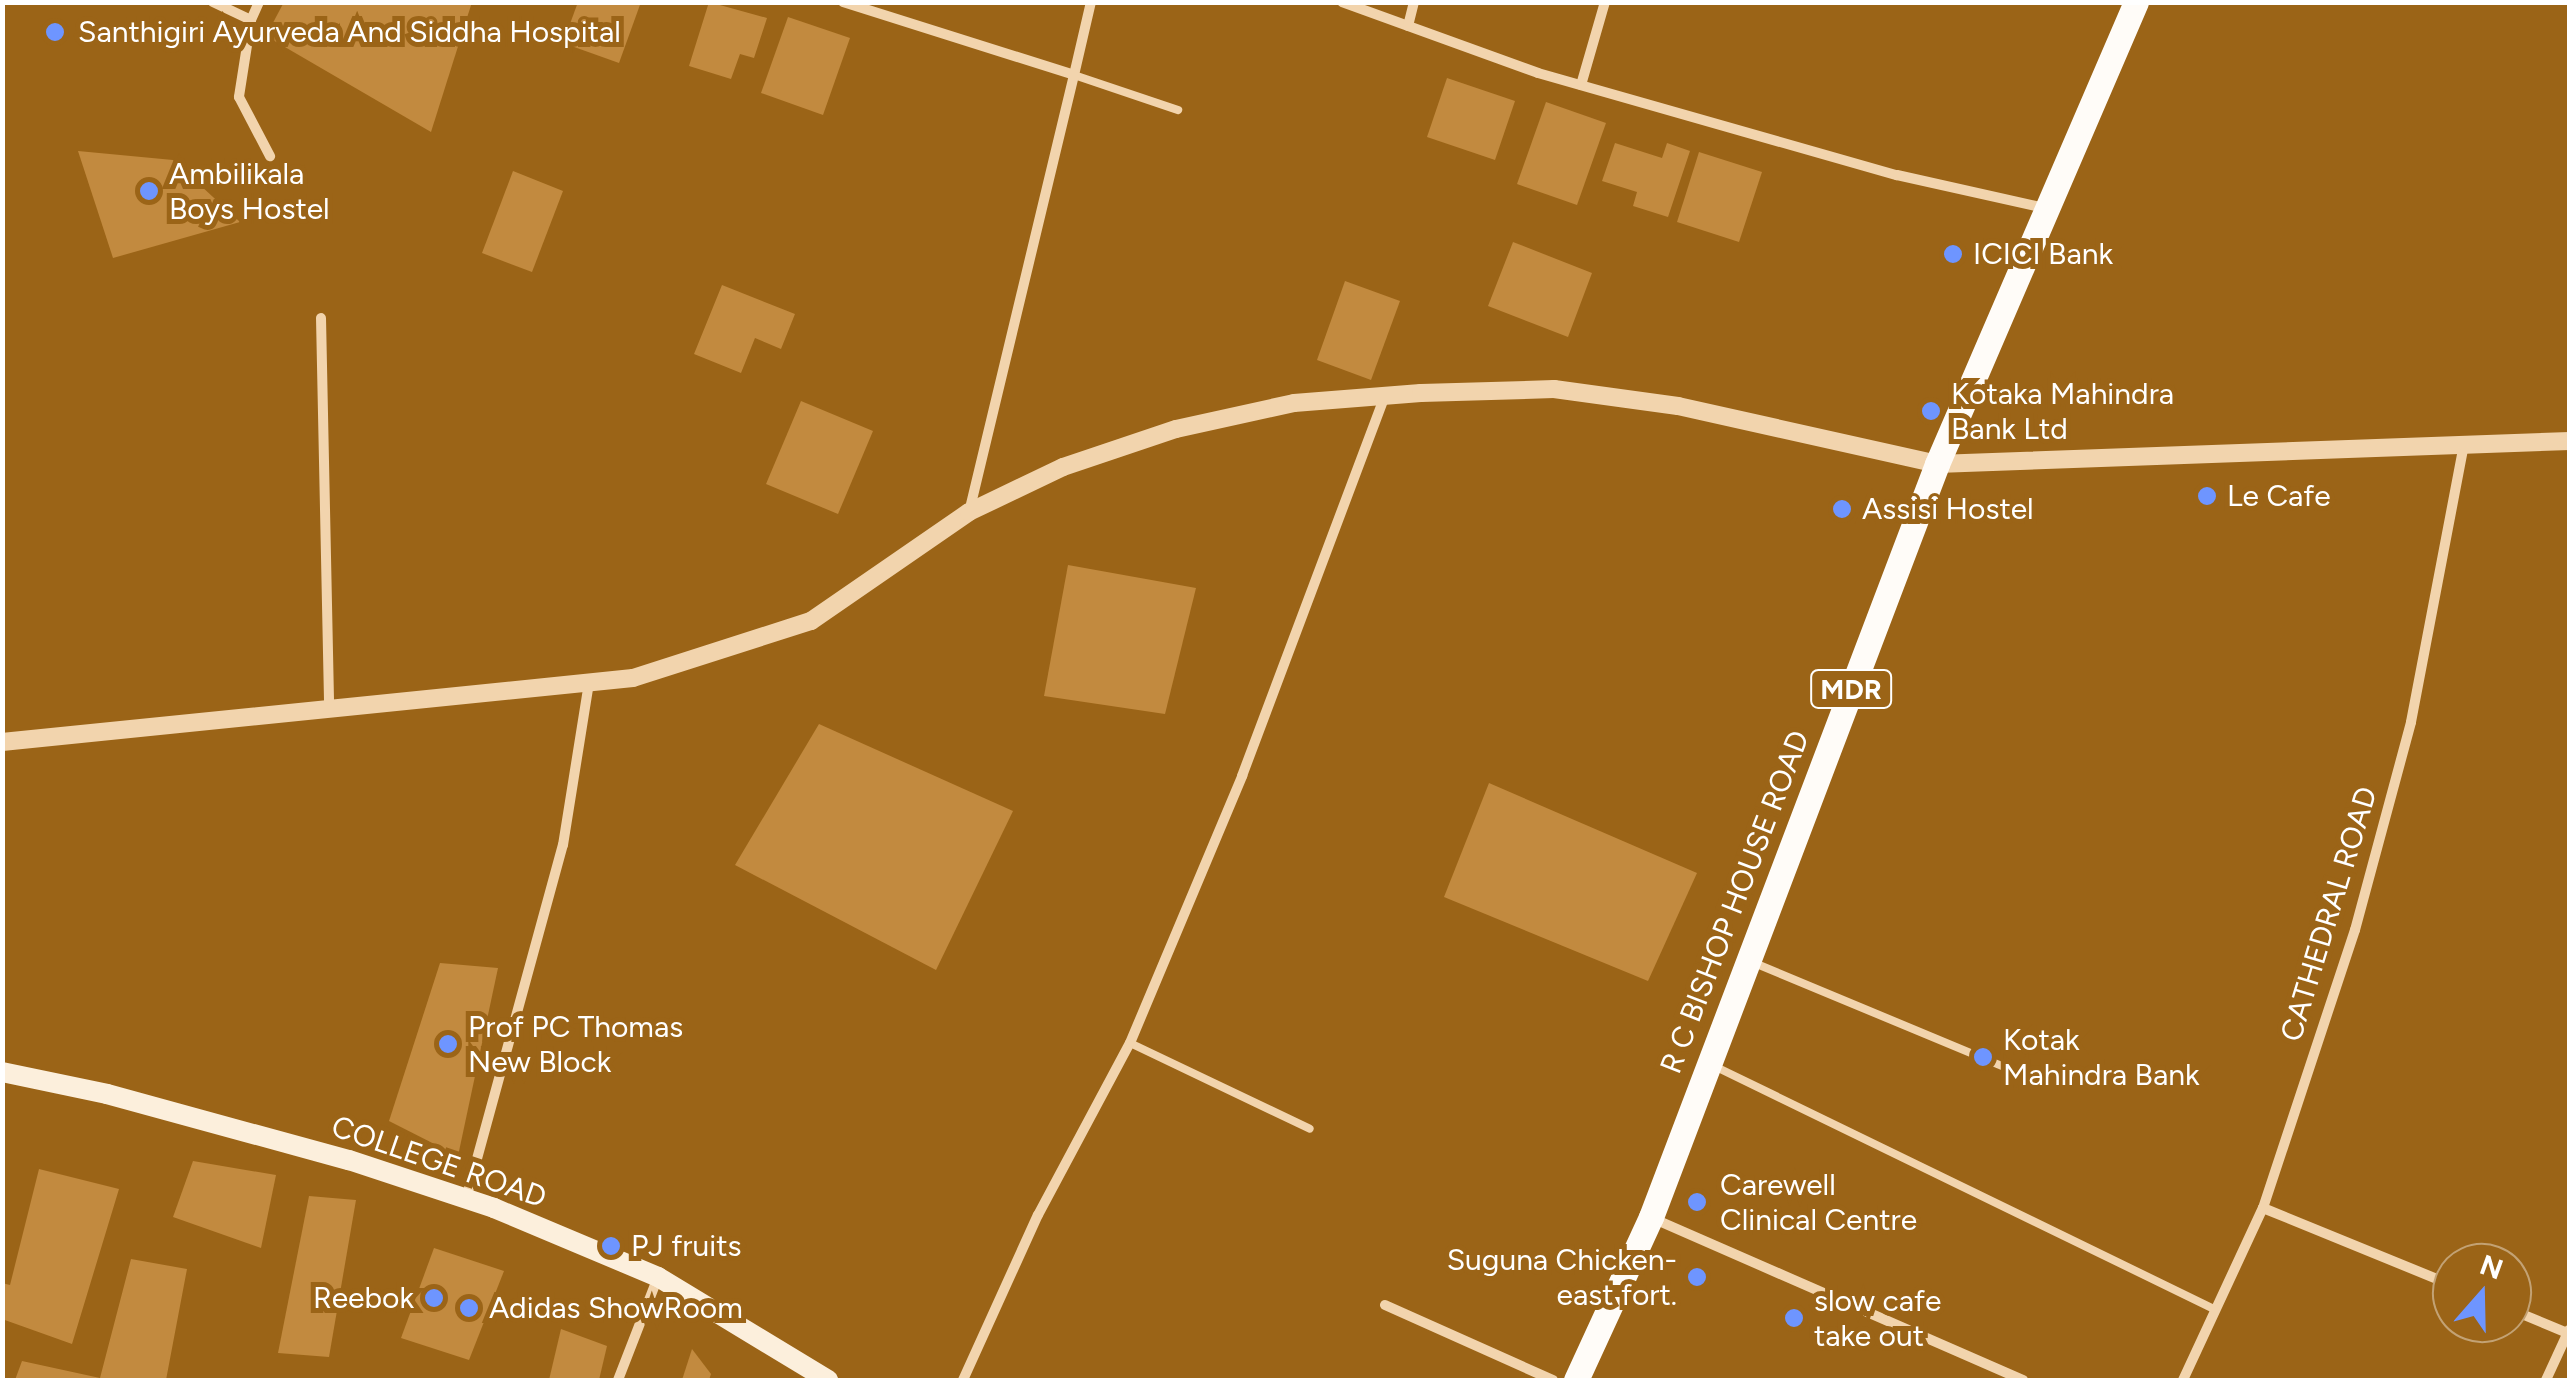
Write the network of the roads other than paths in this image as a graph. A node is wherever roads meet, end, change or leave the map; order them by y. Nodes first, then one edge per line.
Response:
1 (212, 2) edge
2 (259, 2) edge
3 (843, 2) edge
4 (1091, 2) edge
5 (1342, 2) edge
6 (1414, 2) edge
7 (1605, 2) edge
8 (2136, 2) edge
9 (251, 20) junction
10 (1408, 26) junction
11 (1074, 75) junction
12 (1580, 85) junction
13 (1178, 110) dead end
14 (270, 156) dead end
15 (2047, 209) junction
16 (321, 318) dead end
17 (1385, 396) junction
18 (2570, 440) edge
19 (2464, 443) junction
20 (1937, 464) junction
21 (969, 512) junction
22 (589, 683) junction
23 (329, 709) junction
24 (2, 742) edge
25 (1747, 960) junction
26 (1130, 1043) junction
27 (1708, 1063) junction
28 (2002, 1066) dead end
29 (2, 1072) edge
30 (1310, 1129) dead end
31 (466, 1198) junction
32 (2262, 1208) junction
33 (1651, 1218) junction
34 (658, 1277) junction
35 (2432, 1278) edge
36 (1385, 1305) dead end
37 (2216, 1310) junction
38 (2532, 1318) edge
39 (2567, 1331) edge
40 (618, 1380) edge
41 (828, 1380) edge
42 (963, 1380) edge
43 (1554, 1380) edge
44 (1576, 1380) edge
45 (2023, 1380) edge
46 (2183, 1380) edge
47 (2546, 1380) edge

1 - 9 street
2 - 9 street
3 - 11 street
4 - 11 street
5 - 10 street
6 - 10 street
7 - 12 street
8 - 15 main road, R C BISHOP HOUSE ROAD / MDR
9 - 14 street
10 - 12 street
11 - 13 lane
11 - 21 street
12 - 15 street
15 - 20 main road, R C BISHOP HOUSE ROAD / MDR
16 - 23 street
17 - 20 street
17 - 21 street
17 - 26 street
18 - 19 street
19 - 20 street
19 - 32 street, CATHEDRAL ROAD
20 - 25 main road, R C BISHOP HOUSE ROAD / MDR
21 - 22 street
22 - 23 street
22 - 31 street
23 - 24 street
25 - 27 main road, R C BISHOP HOUSE ROAD / MDR
25 - 28 lane
26 - 30 lane
26 - 42 street
27 - 33 main road, R C BISHOP HOUSE ROAD / MDR
27 - 37 lane
29 - 31 main road, COLLEGE ROAD
31 - 34 main road, COLLEGE ROAD
32 - 35 street
32 - 37 street, CATHEDRAL ROAD
33 - 44 main road, R C BISHOP HOUSE ROAD / MDR
33 - 45 street
34 - 40 street
34 - 41 main road, COLLEGE ROAD
36 - 43 street
37 - 46 street, CATHEDRAL ROAD
38 - 39 street
39 - 47 street

